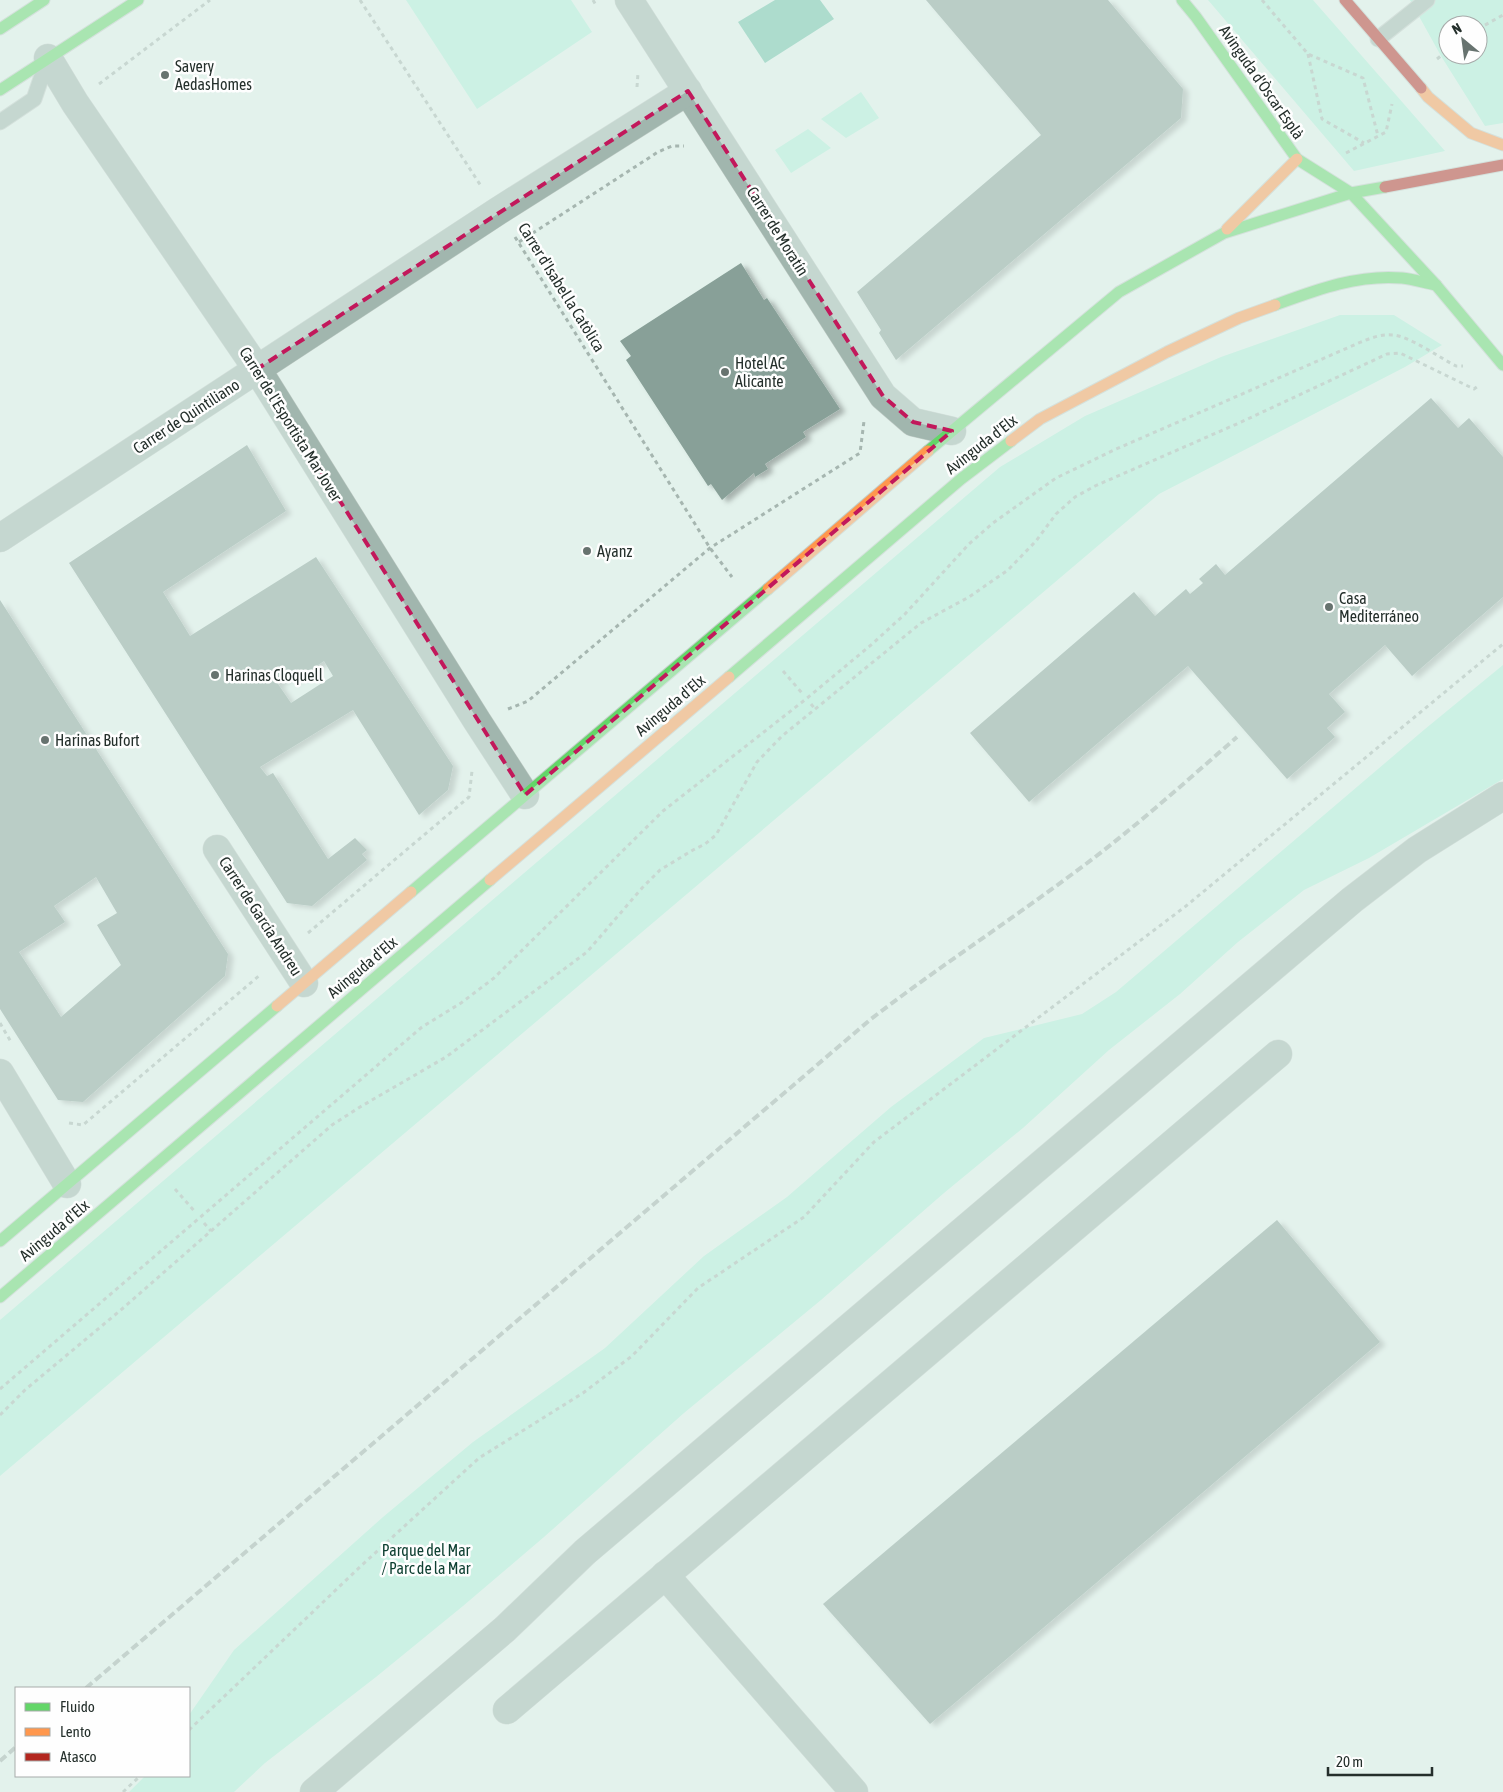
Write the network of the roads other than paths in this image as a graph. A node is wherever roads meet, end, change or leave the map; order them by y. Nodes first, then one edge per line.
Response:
1 (44, 0) edge
2 (138, 0) edge
3 (629, 0) edge
4 (1182, 0) edge
5 (1345, 0) edge
6 (1427, 0) edge
7 (114, 10) edge
8 (2, 24) edge
9 (1378, 38) junction
10 (48, 58) junction
11 (0, 90) edge
12 (688, 91) junction
13 (0, 122) edge
14 (1503, 145) edge
15 (1296, 159) junction
16 (1503, 165) edge
17 (1351, 193) junction
18 (1224, 233) junction
19 (1436, 285) junction
20 (1503, 364) edge
21 (257, 369) junction
22 (952, 430) junction
23 (0, 538) edge
24 (525, 795) junction
25 (1503, 796) edge
26 (217, 849) dead end
27 (304, 983) junction
28 (1278, 1054) dead end
29 (0, 1073) edge
30 (67, 1184) junction
31 (0, 1241) edge
32 (0, 1297) edge
33 (665, 1575) junction
34 (507, 1710) dead end
35 (314, 1792) edge
36 (854, 1792) edge

1 - 8 main road
2 - 7 main road
3 - 12 street, Carrer de Moratín
4 - 15 main road, Avinguda d'Òscar Esplà
5 - 9 main road
6 - 9 lane
7 - 10 main road
9 - 14 main road
10 - 11 main road
10 - 13 lane
10 - 21 street, Carrer de l'Esportista Mar Jover
12 - 21 street, Carrer de Quintiliano
12 - 22 street, Carrer de Moratín
15 - 17 main road, Avinguda d'Òscar Esplà
15 - 18 main road, Avinguda d'Òscar Esplà
16 - 17 main road, Avinguda d'Elx
17 - 18 main road, Avinguda d'Elx
17 - 19 main road, Avinguda d'Òscar Esplà
18 - 22 main road, Avinguda d'Elx
19 - 20 main road, Avinguda d'Òscar Esplà
19 - 32 main road, Avinguda d'Elx
21 - 23 street, Carrer de Quintiliano
21 - 24 street, Carrer de l'Esportista Mar Jover
22 - 24 main road, Avinguda d'Elx
24 - 27 main road, Avinguda d'Elx
25 - 35 street
26 - 27 street, Carrer de García Andreu
27 - 30 main road, Avinguda d'Elx
28 - 33 street
29 - 30 street
30 - 31 main road, Avinguda d'Elx
33 - 34 street
33 - 36 street

